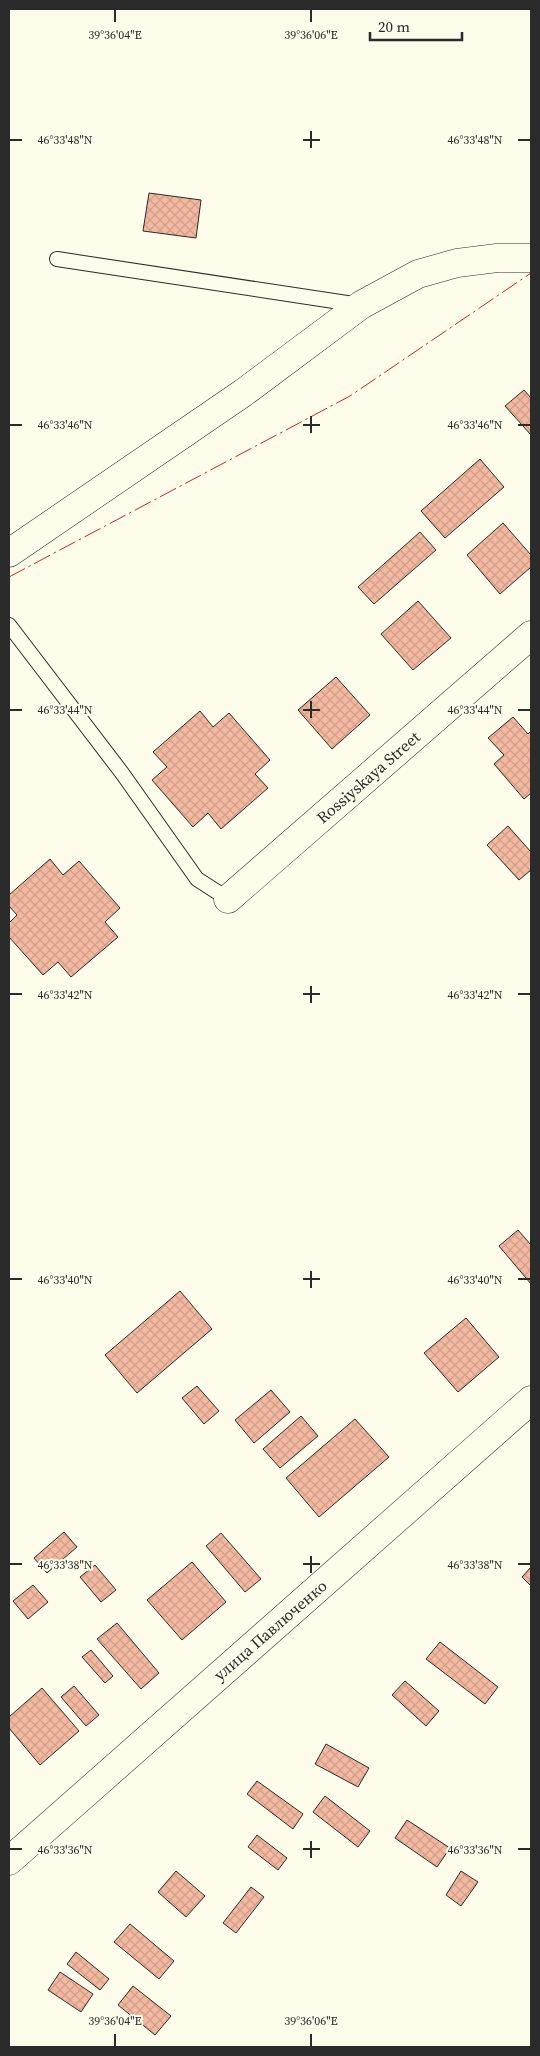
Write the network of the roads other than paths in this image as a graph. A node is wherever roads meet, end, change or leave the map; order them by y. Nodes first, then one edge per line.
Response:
1 (531, 258) edge
2 (57, 259) dead end
3 (361, 306) junction
4 (9, 553) edge
5 (9, 625) edge
6 (531, 635) edge
7 (228, 899) joint
8 (531, 1400) edge
9 (9, 1861) edge

1 - 3 street
2 - 3 lane
3 - 4 street
5 - 7 lane
6 - 7 street, Rossiyskaya Street
8 - 9 street, улица Павлюченко

